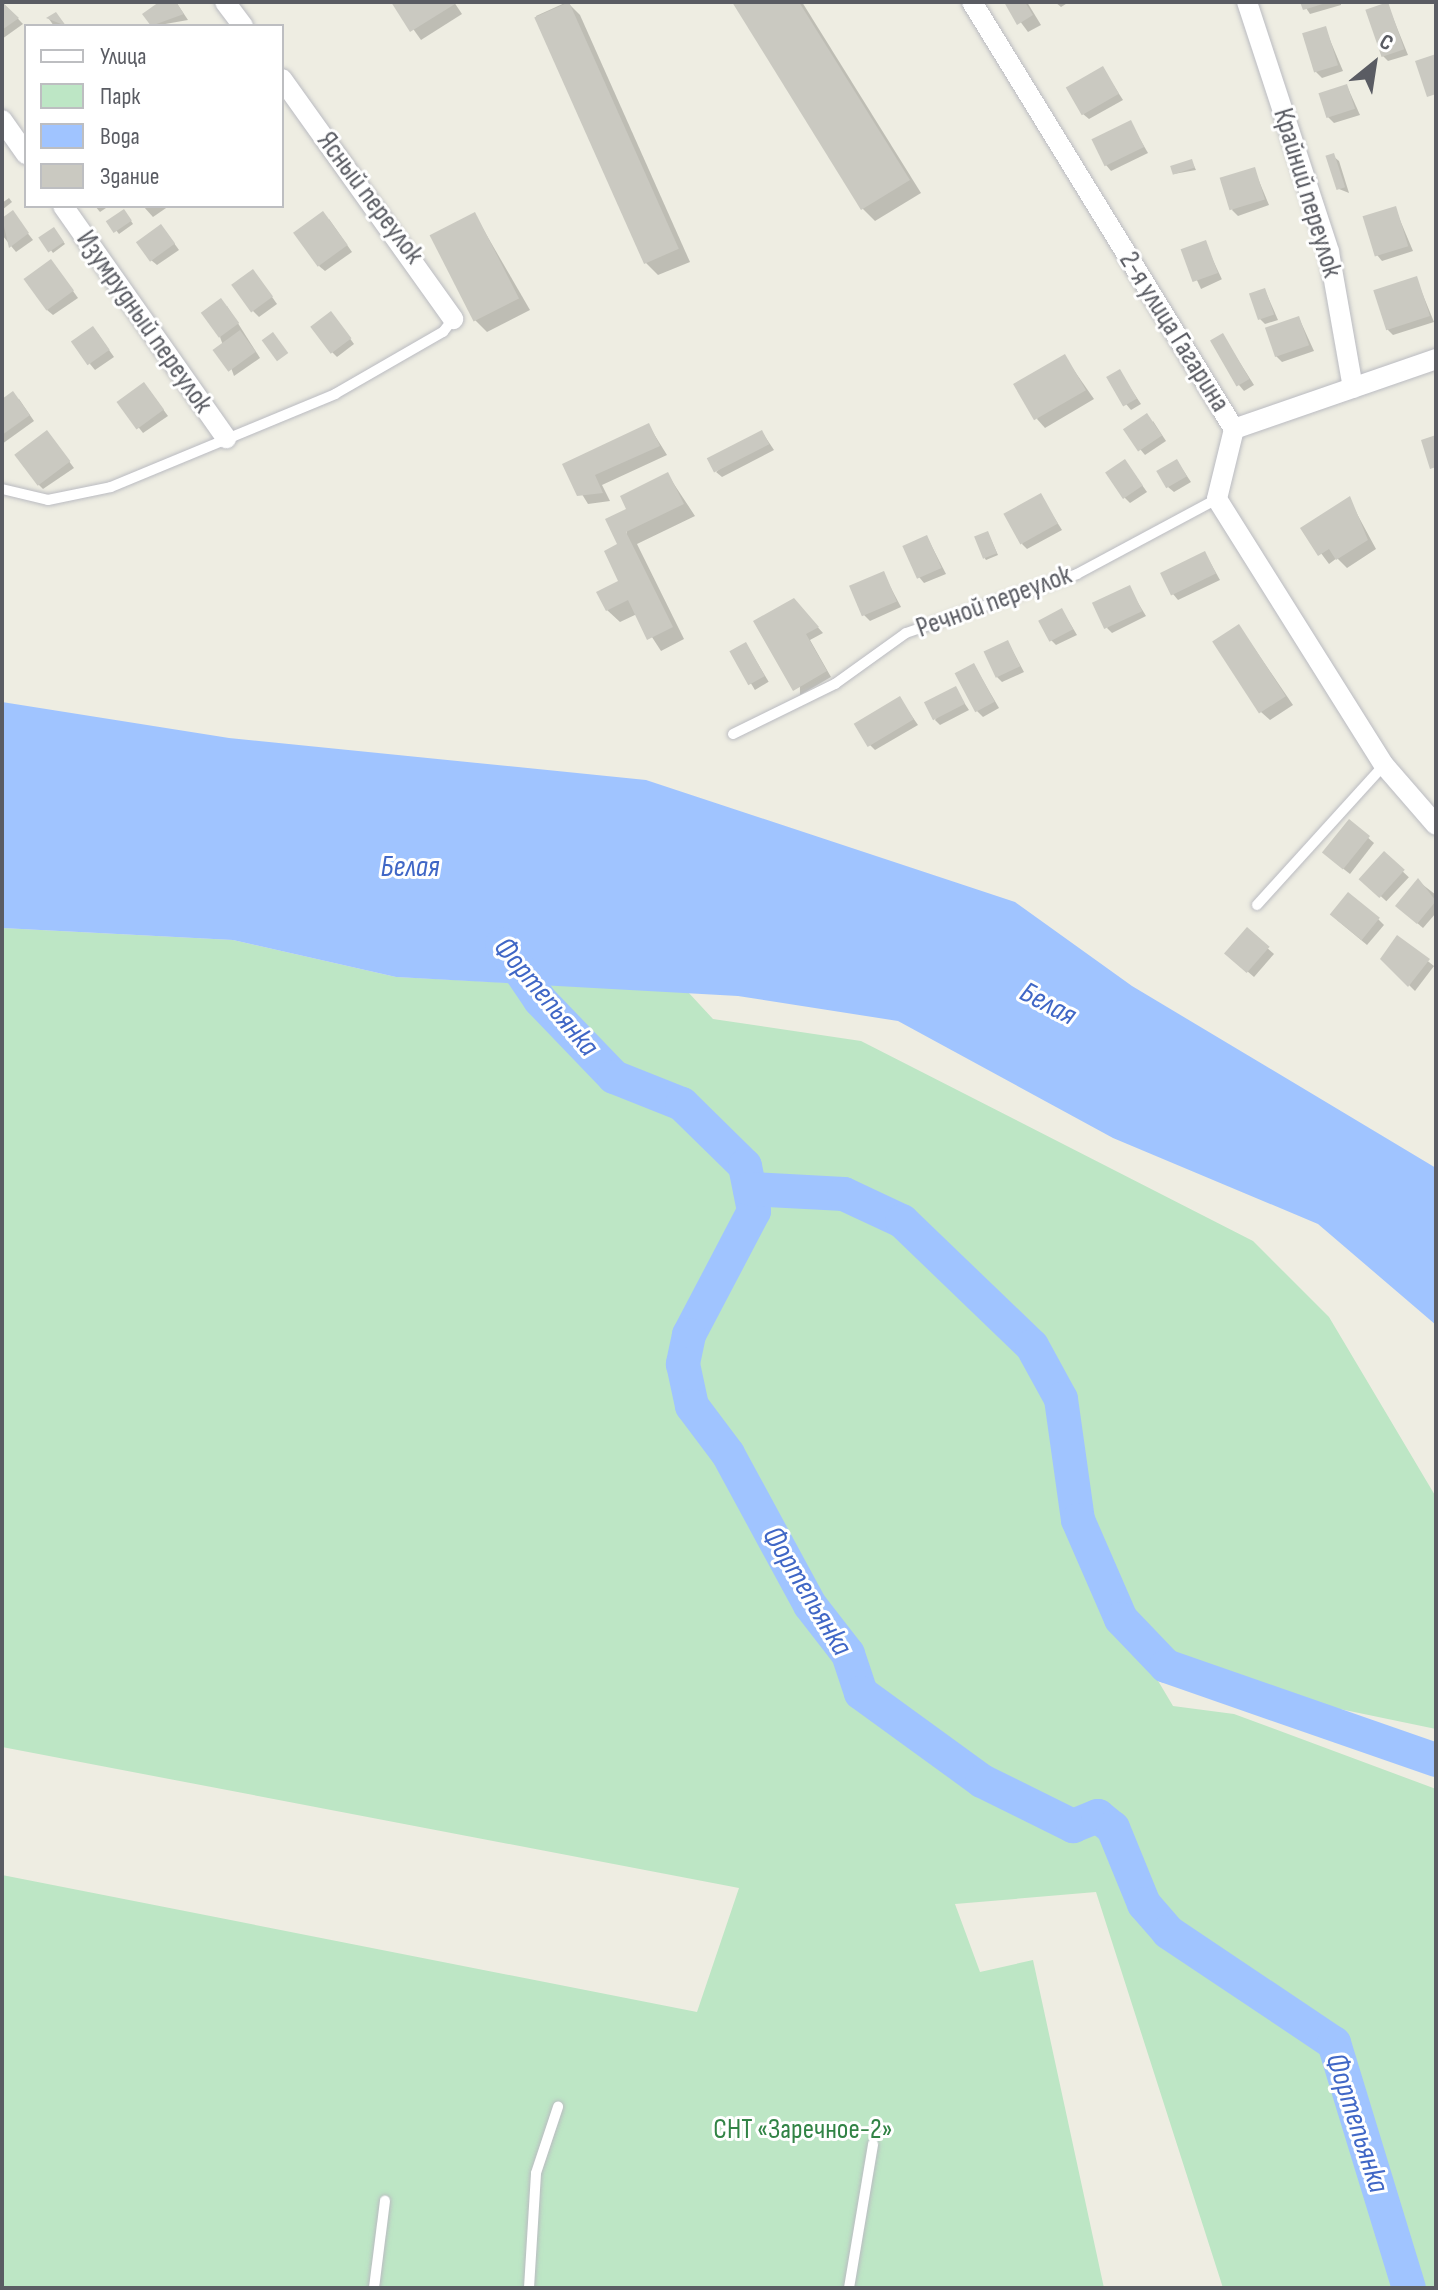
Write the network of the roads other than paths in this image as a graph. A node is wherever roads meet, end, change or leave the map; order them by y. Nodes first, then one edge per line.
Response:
1 (225, 2) edge
2 (972, 2) edge
3 (1247, 2) edge
4 (242, 24) edge
5 (284, 82) edge
6 (2, 120) edge
7 (24, 151) edge
8 (64, 208) edge
9 (453, 319) joint
10 (1436, 359) edge
11 (1353, 388) junction
12 (1234, 429) junction
13 (226, 438) junction
14 (2, 489) edge
15 (1217, 499) junction
16 (733, 734) dead end
17 (1384, 765) junction
18 (1436, 825) edge
19 (1257, 905) dead end
20 (558, 2107) dead end
21 (873, 2144) dead end
22 (385, 2201) dead end
23 (374, 2288) edge
24 (529, 2288) edge
25 (849, 2288) edge

1 - 4 street
2 - 12 street, 2-я улица Гагарина
3 - 11 street, Крайний переулок
5 - 9 street, Ясный переулок
6 - 7 street
8 - 13 street, Изумрудный переулок
9 - 13 lane
10 - 11 street
11 - 12 street
12 - 15 street, 2-я улица Гагарина
13 - 14 lane
15 - 16 lane, Речной переулок
15 - 17 street
17 - 18 street
17 - 19 lane
20 - 24 lane
21 - 25 lane
22 - 23 lane

